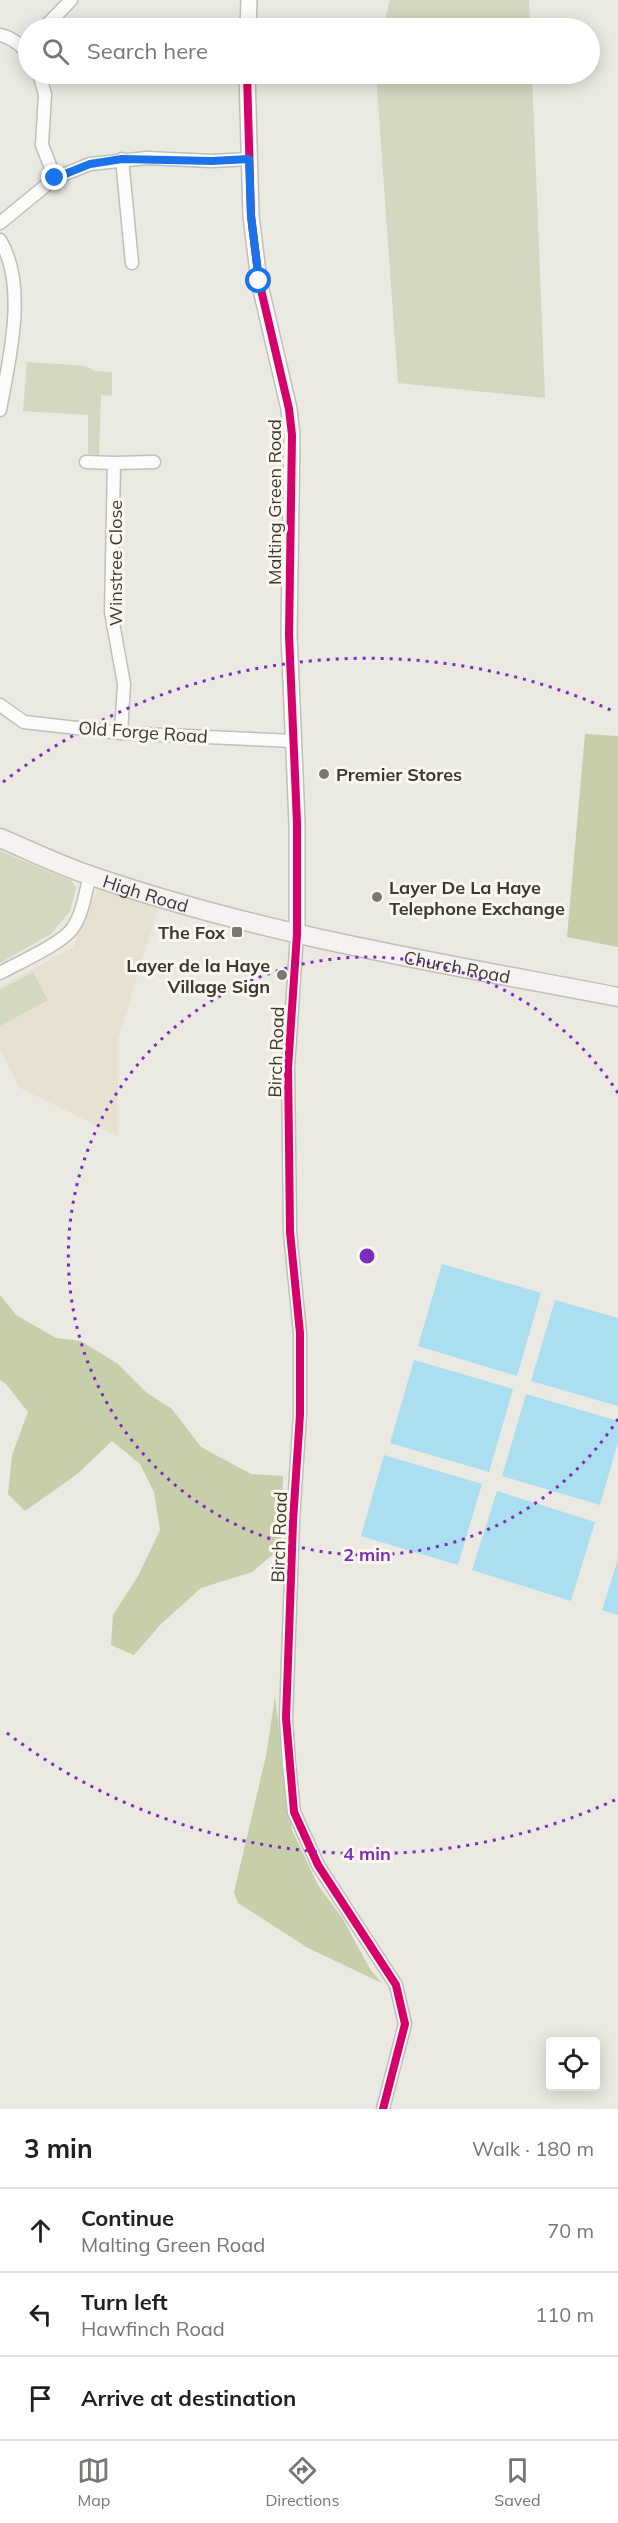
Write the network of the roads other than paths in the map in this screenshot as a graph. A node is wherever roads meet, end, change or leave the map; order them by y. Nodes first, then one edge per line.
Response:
1 (71, 0) edge
2 (249, 0) edge
3 (54, 18) edge
4 (248, 18) edge
5 (0, 36) edge
6 (18, 44) edge
7 (42, 84) edge
8 (247, 84) edge
9 (122, 159) junction
10 (249, 159) junction
11 (55, 178) junction
12 (0, 223) edge
13 (0, 240) edge
14 (132, 263) dead end
15 (0, 410) edge
16 (86, 462) dead end
17 (154, 462) dead end
18 (114, 463) junction
19 (0, 705) edge
20 (121, 733) junction
21 (293, 741) junction
22 (0, 838) edge
23 (90, 876) junction
24 (297, 934) junction
25 (0, 973) edge
26 (618, 997) edge
27 (383, 2109) edge

1 - 3 street
2 - 4 street
5 - 6 street
7 - 11 street
8 - 10 street, Malting Green Road
9 - 10 street
9 - 11 street
9 - 14 street
10 - 21 street, Malting Green Road
11 - 12 street
13 - 15 street
16 - 18 street
17 - 18 street
18 - 20 street, Winstree Close
19 - 20 street, Old Forge Road
20 - 21 street, Old Forge Road
21 - 24 street, Malting Green Road
22 - 23 main road, High Road
23 - 24 main road, High Road
23 - 25 street
24 - 26 main road, Church Road
24 - 27 street, Birch Road

